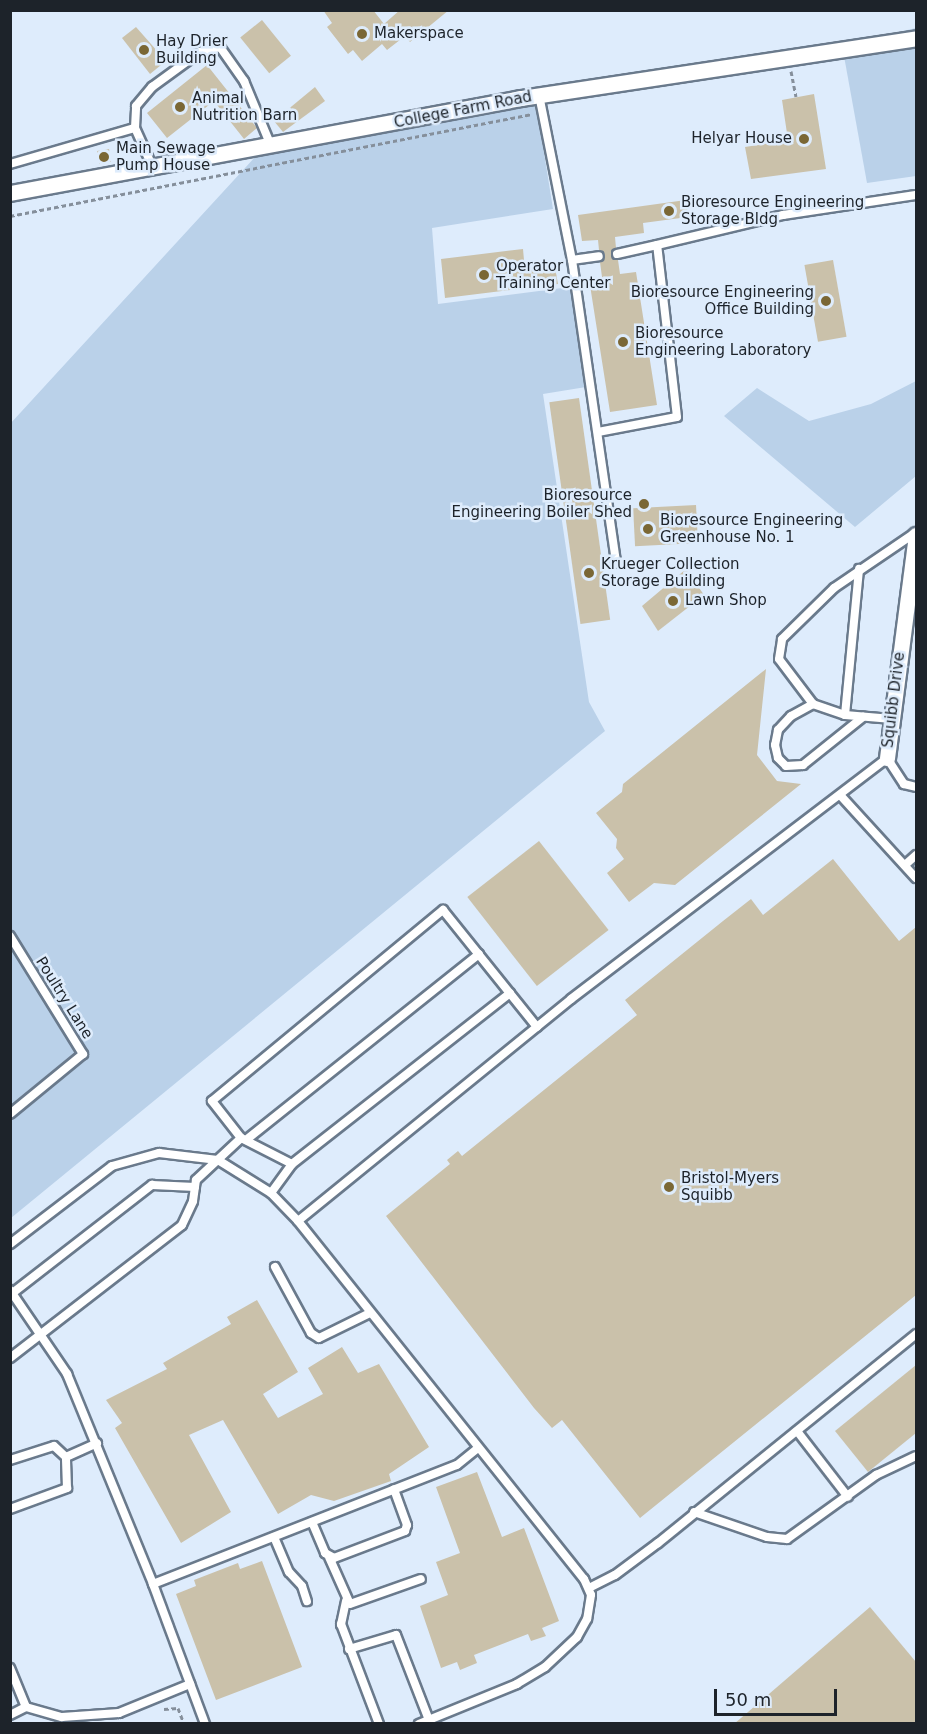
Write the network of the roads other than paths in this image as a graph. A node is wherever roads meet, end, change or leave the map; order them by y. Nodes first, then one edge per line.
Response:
1 (916, 38) edge
2 (539, 96) junction
3 (135, 128) junction
4 (271, 147) junction
5 (10, 164) edge
6 (153, 168) junction
7 (10, 194) edge
8 (916, 195) edge
9 (657, 245) junction
10 (617, 254) dead end
11 (599, 256) dead end
12 (572, 260) junction
13 (598, 432) junction
14 (916, 534) edge
15 (616, 563) dead end
16 (860, 569) junction
17 (913, 576) edge
18 (813, 704) junction
19 (845, 715) junction
20 (863, 717) junction
21 (892, 719) junction
22 (887, 758) junction
23 (916, 787) edge
24 (841, 796) junction
25 (916, 855) edge
26 (905, 865) junction
27 (916, 878) edge
28 (10, 936) edge
29 (479, 954) junction
30 (510, 993) junction
31 (537, 1027) junction
32 (10, 1114) edge
33 (243, 1139) junction
34 (218, 1160) junction
35 (292, 1164) junction
36 (195, 1187) junction
37 (271, 1193) junction
38 (298, 1221) junction
39 (10, 1244) edge
40 (275, 1267) dead end
41 (11, 1293) edge
42 (370, 1313) junction
43 (40, 1334) junction
44 (916, 1334) edge
45 (10, 1358) edge
46 (797, 1431) junction
47 (97, 1443) junction
48 (478, 1448) junction
49 (916, 1456) edge
50 (66, 1457) junction
51 (10, 1460) edge
52 (394, 1489) junction
53 (848, 1497) junction
54 (10, 1509) edge
55 (694, 1512) junction
56 (312, 1522) junction
57 (274, 1537) junction
58 (329, 1557) junction
59 (421, 1579) dead end
60 (153, 1584) junction
61 (589, 1588) junction
62 (346, 1600) junction
63 (308, 1601) dead end
64 (349, 1649) junction
65 (10, 1668) edge
66 (190, 1684) junction
67 (26, 1707) junction
68 (10, 1715) edge
69 (429, 1720) junction
70 (205, 1724) edge
71 (379, 1724) edge
72 (419, 1724) edge

1 - 2 street, College Farm Road
2 - 4 street, College Farm Road
2 - 12 lane
3 - 4 lane
3 - 5 lane
3 - 6 lane
4 - 6 street, College Farm Road
6 - 7 street, College Farm Road
8 - 9 lane
9 - 10 lane
9 - 13 lane
11 - 12 lane
12 - 13 lane
13 - 15 lane
14 - 16 lane
14 - 17 street, Squibb Drive
16 - 18 lane
16 - 19 lane
17 - 21 street, Squibb Drive
18 - 19 lane
18 - 20 lane
19 - 20 lane
20 - 21 lane
21 - 22 street, Squibb Drive
22 - 23 lane
22 - 24 lane
24 - 26 lane
24 - 31 lane
25 - 26 lane
26 - 27 lane
28 - 32 lane, Poultry Lane
29 - 30 lane
29 - 33 lane
29 - 33 lane
30 - 31 lane
30 - 35 lane
31 - 38 lane
33 - 34 lane
33 - 35 lane
34 - 36 lane
34 - 37 lane
34 - 39 lane
35 - 37 lane
36 - 41 lane
36 - 43 lane
37 - 38 lane
38 - 42 lane
40 - 42 lane
41 - 43 lane
42 - 48 lane
43 - 45 lane
43 - 47 lane
44 - 46 lane
46 - 53 lane
46 - 55 lane
47 - 50 lane
47 - 60 lane
48 - 52 lane
48 - 61 lane
49 - 53 lane
50 - 51 lane
50 - 54 lane
52 - 56 lane
52 - 58 lane
53 - 55 lane
55 - 61 lane
56 - 57 lane
56 - 58 lane
57 - 60 lane
57 - 63 lane
58 - 62 lane
59 - 62 lane
60 - 66 lane
61 - 69 lane
62 - 64 lane
64 - 69 lane
64 - 71 lane
65 - 67 lane
66 - 67 lane
66 - 70 lane
67 - 68 lane
69 - 72 lane

